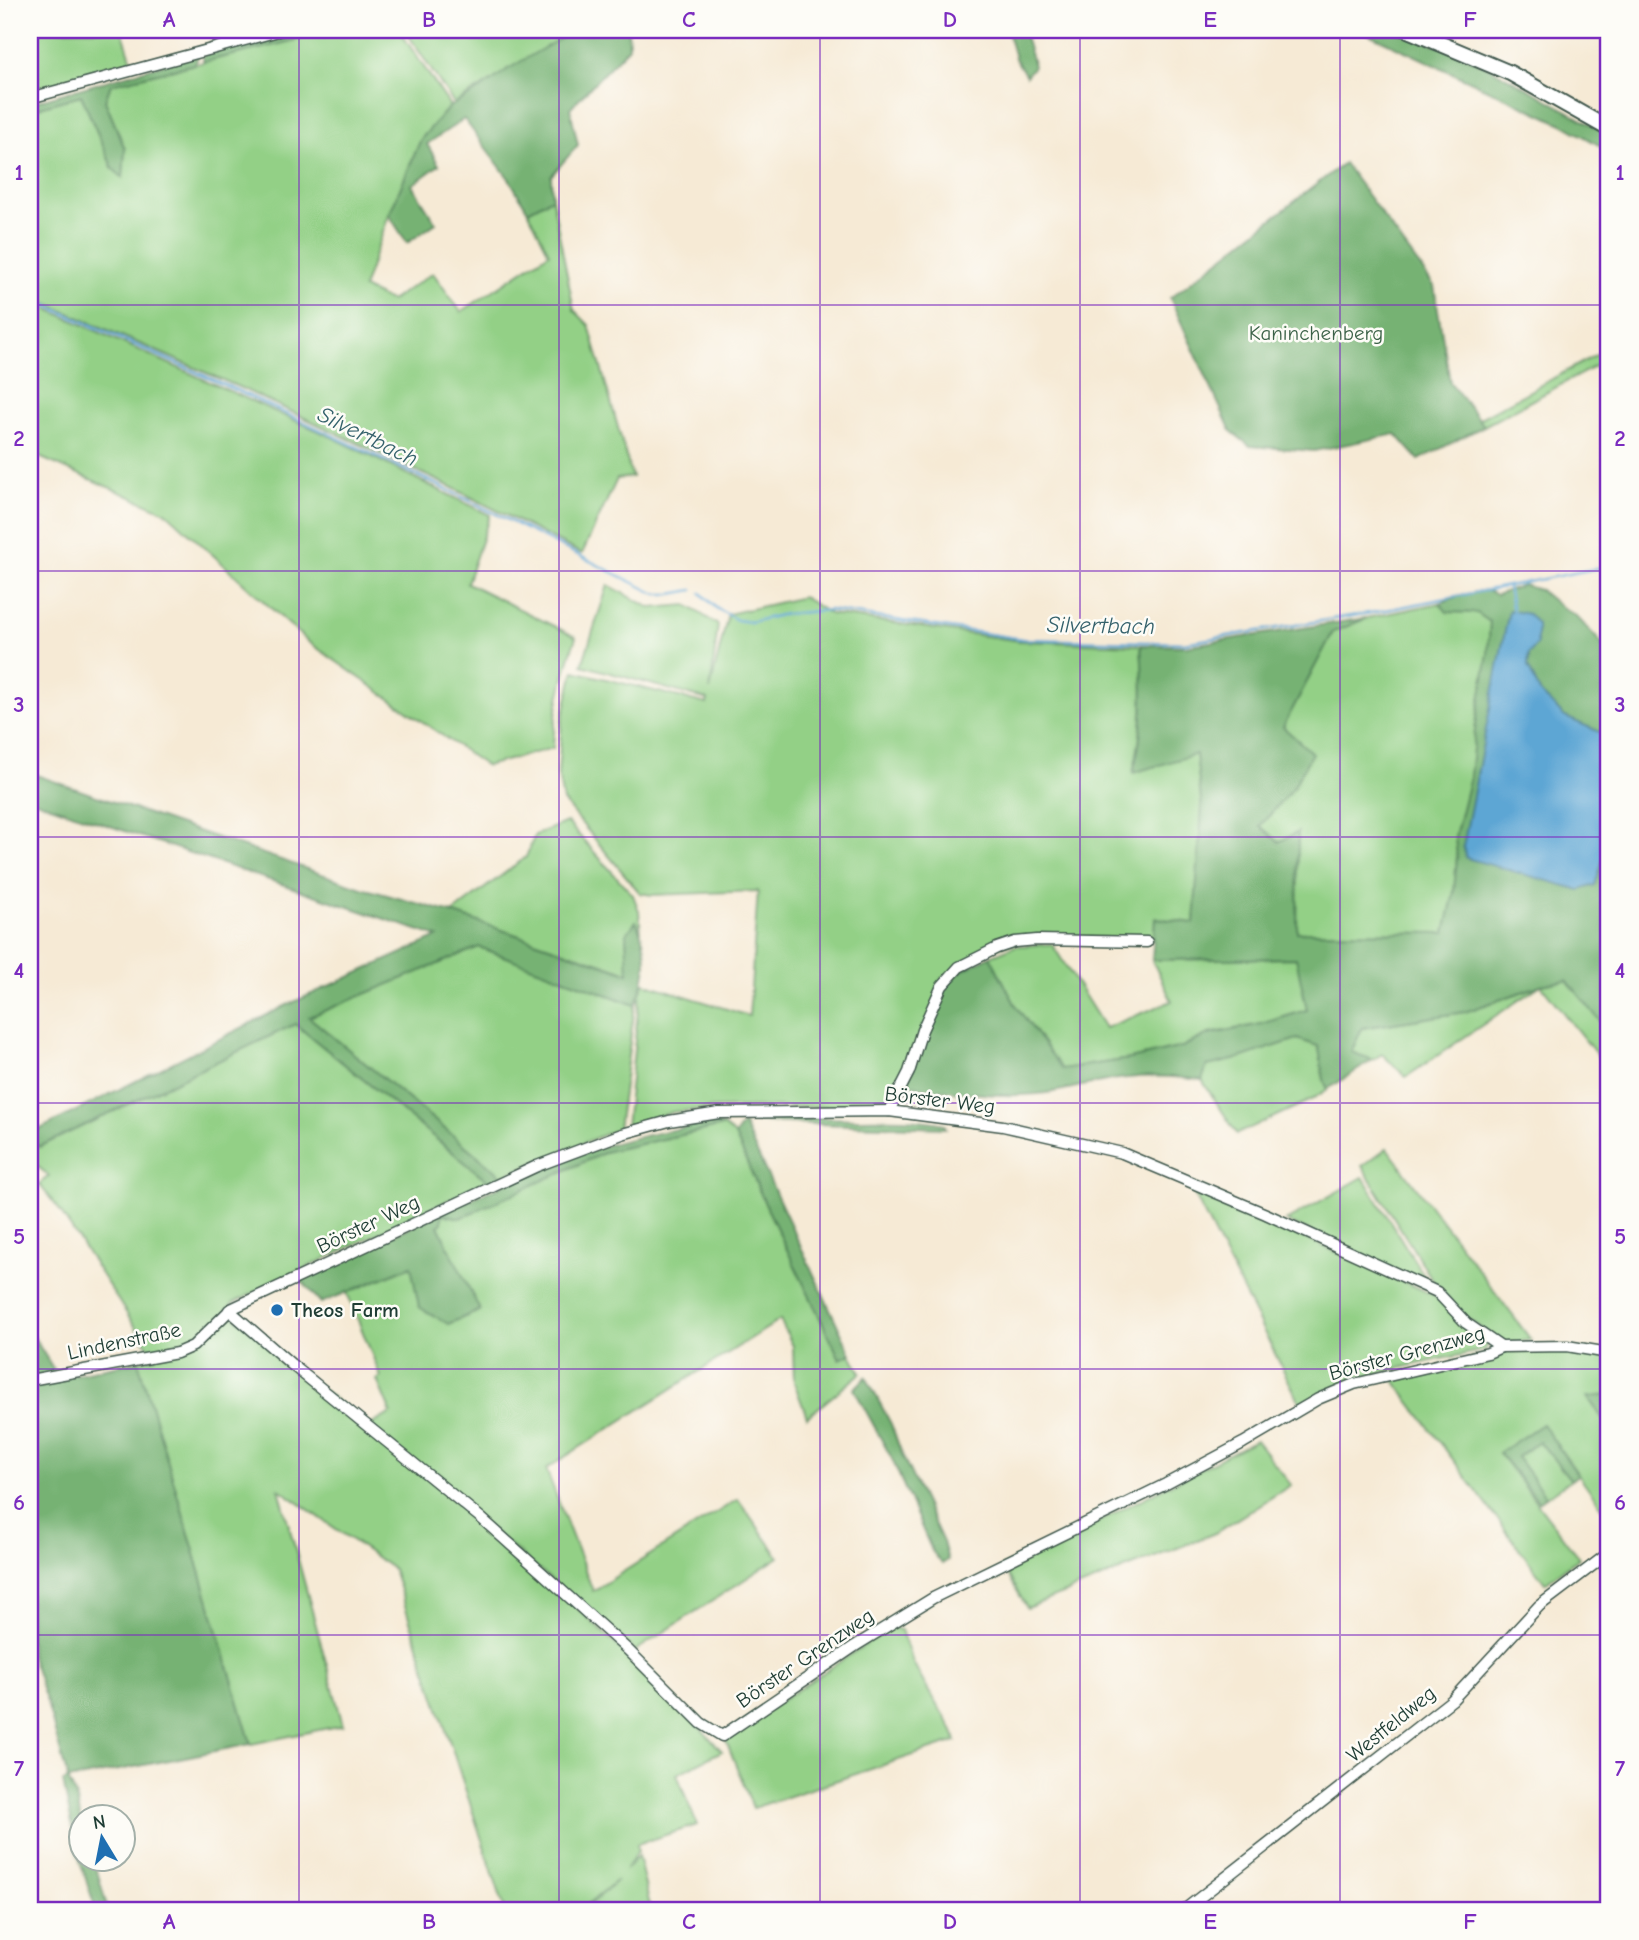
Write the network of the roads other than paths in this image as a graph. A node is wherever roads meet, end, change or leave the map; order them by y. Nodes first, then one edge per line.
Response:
1 (282, 30) edge
2 (1408, 30) edge
3 (30, 98) edge
4 (1609, 129) edge
5 (1147, 942) dead end
6 (889, 1111) junction
7 (251, 1299) joint
8 (229, 1310) junction
9 (1501, 1347) junction
10 (1609, 1353) edge
11 (30, 1380) edge
12 (1609, 1553) edge
13 (1184, 1910) edge

1 - 3 street
2 - 4 main road
5 - 6 street
6 - 7 street, Börster Weg
6 - 9 street, Börster Weg
7 - 8 street, Lindenstraße
8 - 9 street, Börster Grenzweg
8 - 11 street, Lindenstraße
9 - 10 street
12 - 13 street, Westfeldweg

